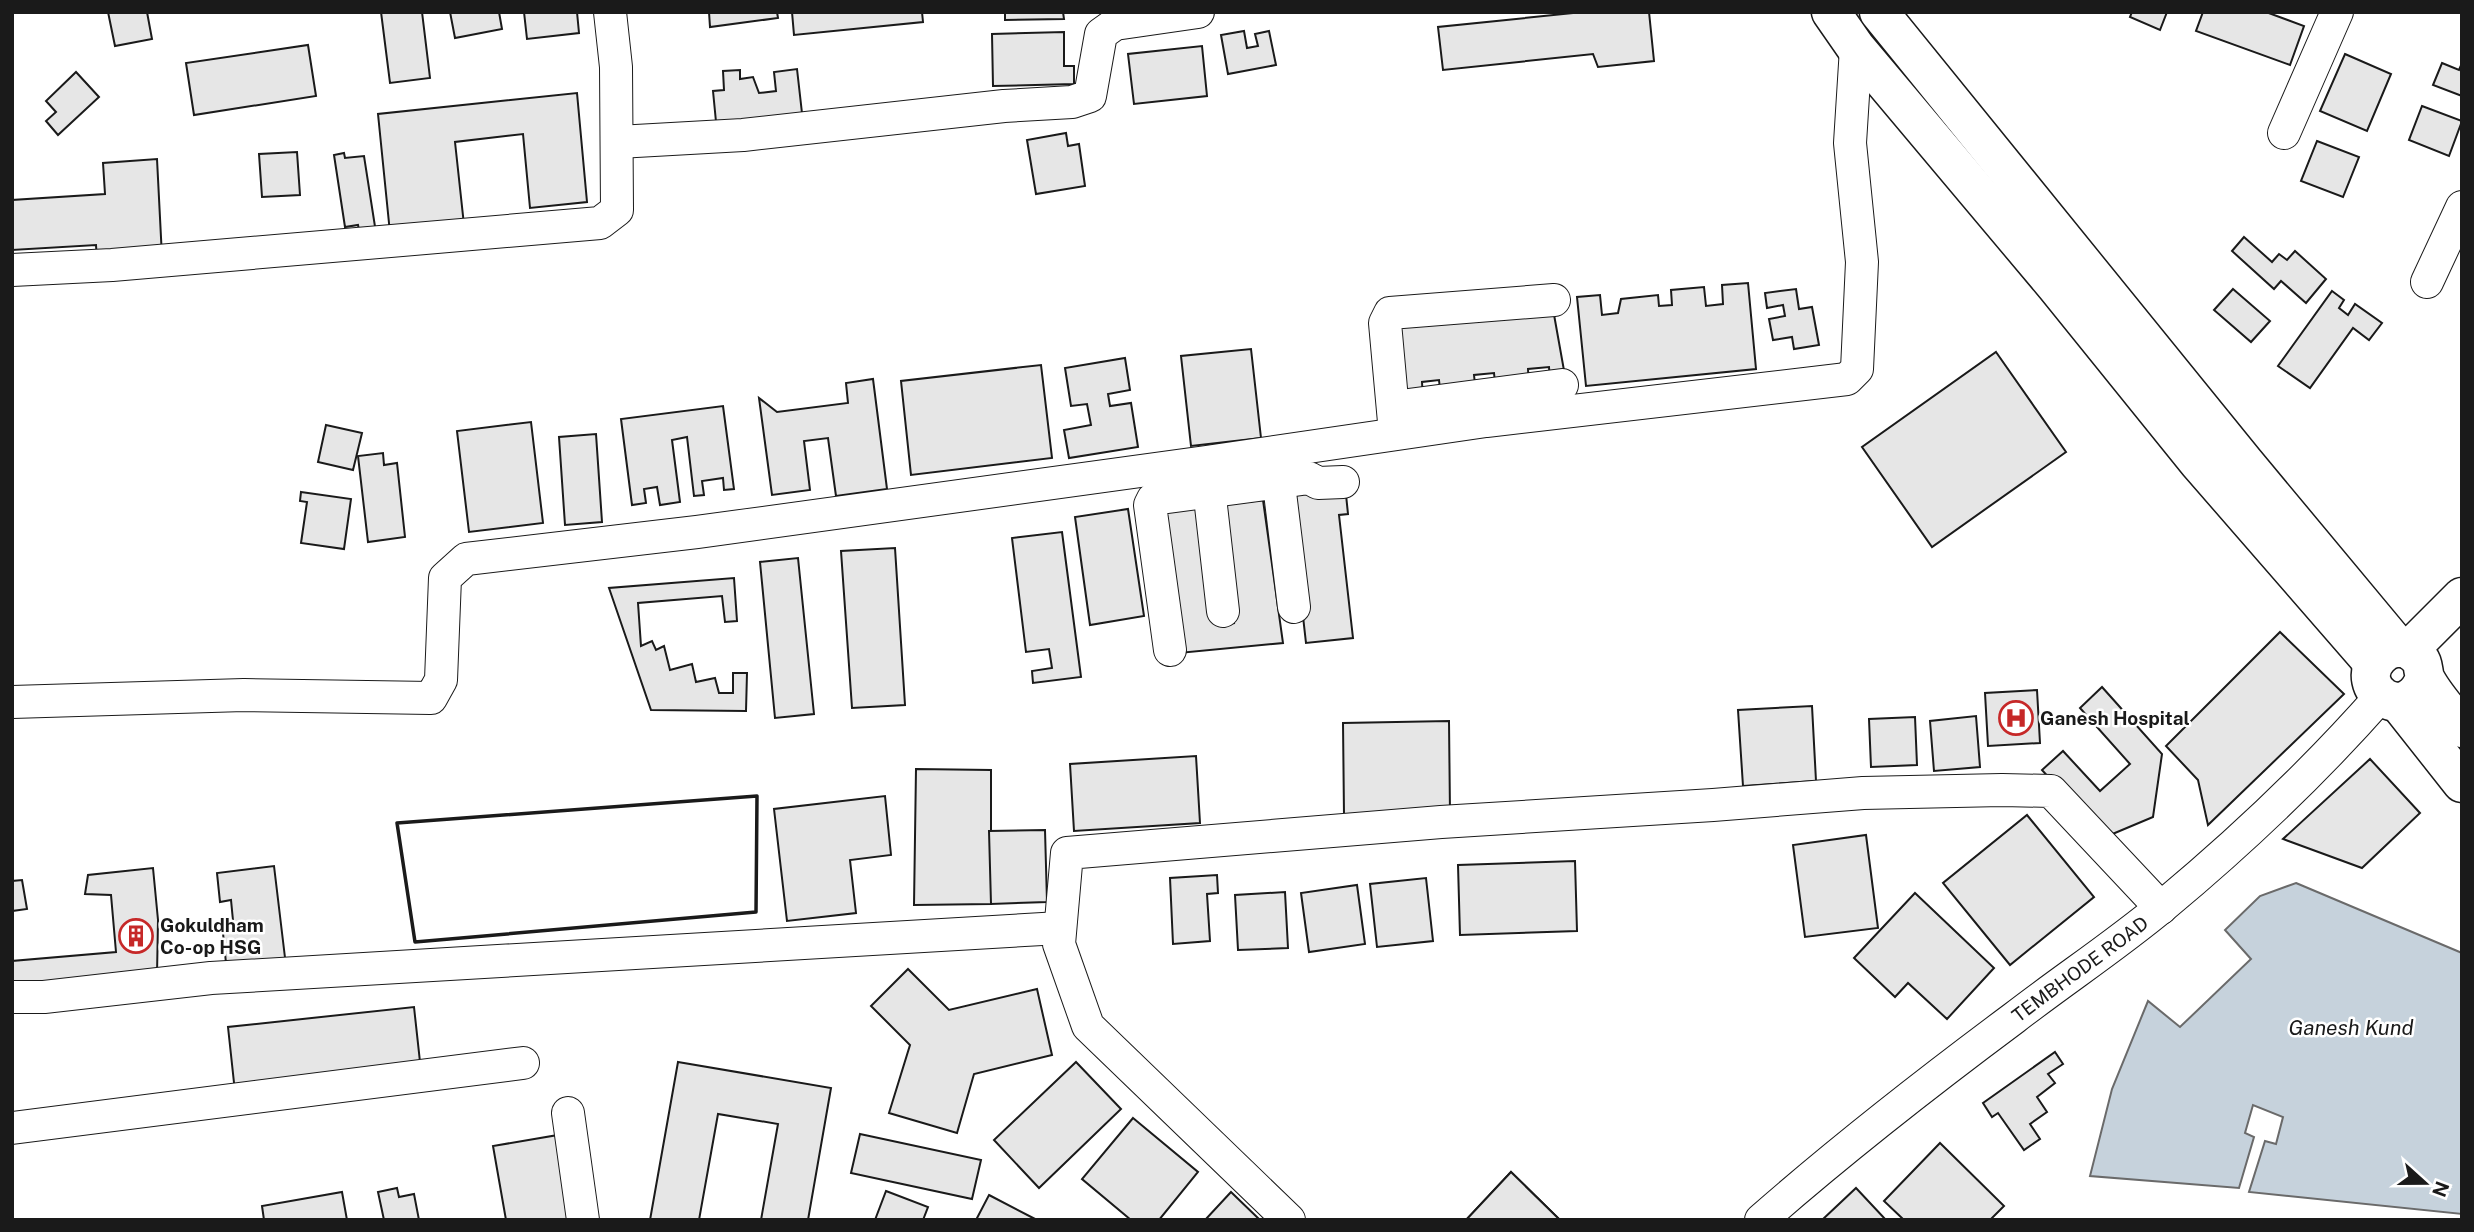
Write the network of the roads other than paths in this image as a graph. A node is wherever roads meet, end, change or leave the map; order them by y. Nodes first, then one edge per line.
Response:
1 (610, 12) edge
2 (1198, 12) edge
3 (1830, 12) edge
4 (1879, 12) edge
5 (2337, 12) edge
6 (1856, 48) junction
7 (2284, 132) dead end
8 (618, 142) junction
9 (2462, 207) edge
10 (12, 270) edge
11 (2427, 282) dead end
12 (1554, 300) dead end
13 (1562, 385) dead end
14 (1485, 408) junction
15 (1394, 420) junction
16 (1276, 466) junction
17 (1207, 476) junction
18 (1343, 482) dead end
19 (2462, 597) edge
20 (1294, 607) dead end
21 (1223, 611) dead end
22 (1170, 650) dead end
23 (2397, 673) junction
24 (12, 702) edge
25 (2462, 728) edge
26 (2462, 783) edge
27 (2161, 908) junction
28 (1060, 928) junction
29 (12, 997) edge
30 (523, 1063) dead end
31 (568, 1113) dead end
32 (12, 1128) edge
33 (583, 1220) edge
34 (1289, 1220) edge
35 (1761, 1220) edge

1 - 8 street
2 - 8 street
3 - 6 main road
4 - 23 main road
5 - 7 street
6 - 14 street
6 - 23 main road
8 - 10 street
9 - 11 street
12 - 15 street
13 - 14 street
14 - 15 street
15 - 16 street
16 - 17 street
16 - 18 street
16 - 20 street
17 - 21 street
17 - 22 street
17 - 24 street
19 - 23 main road
23 - 25 main road
23 - 26 main road
23 - 27 street, TEMBHODE ROAD
27 - 28 street
27 - 35 street, TEMBHODE ROAD
28 - 29 street
28 - 34 street
30 - 32 street
31 - 33 street

